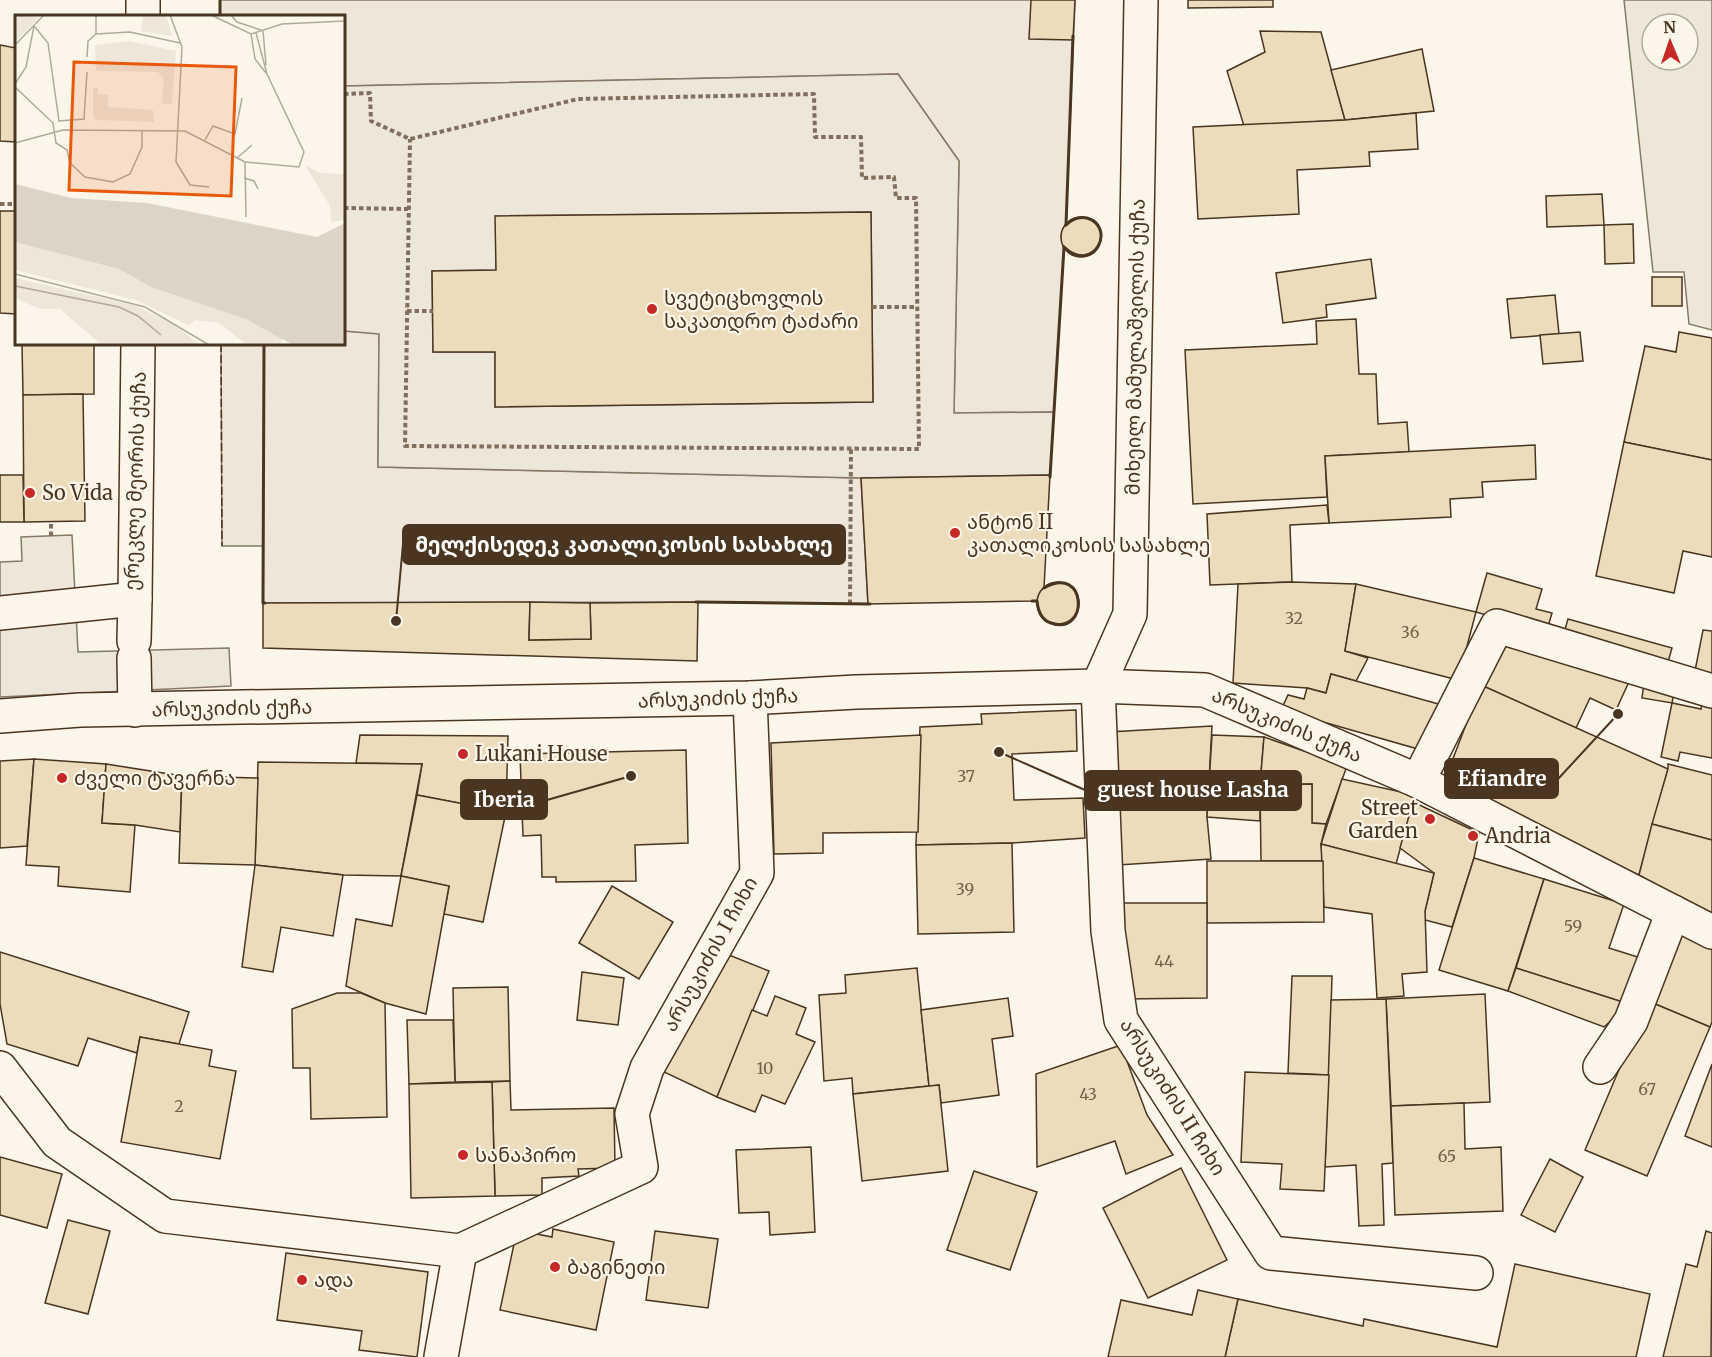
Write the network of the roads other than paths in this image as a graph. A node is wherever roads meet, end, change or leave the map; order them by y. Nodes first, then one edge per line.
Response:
1 (1141, 0) edge
2 (138, 345) edge
3 (135, 599) junction
4 (0, 613) edge
5 (1098, 686) junction
6 (1712, 691) edge
7 (750, 699) junction
8 (135, 710) junction
9 (0, 716) edge
10 (1418, 780) junction
11 (1673, 912) junction
12 (1712, 932) edge
13 (1600, 1067) dead end
14 (0, 1068) edge
15 (460, 1251) junction
16 (1476, 1273) dead end
17 (441, 1357) edge

1 - 5 street, მიხეილ მამულაშვილის ქუჩა
2 - 3 street, ერეკლე მეორის ქუჩა
3 - 4 street, ერეკლე მეორის ქუჩა
3 - 8 street
5 - 7 street, არსუკიძის ქუჩა
5 - 10 street, არსუკიძის ქუჩა
5 - 16 street, არსუკიძის II ჩიხი
6 - 10 street
7 - 8 street, არსუკიძის ქუჩა
7 - 15 street, არსუკიძის I ჩიხი
8 - 9 street, არსუკიძის ქუჩა
10 - 11 street, არსუკიძის ქუჩა
11 - 12 street, არსუკიძის ქუჩა
11 - 13 street
14 - 15 street
15 - 17 street

